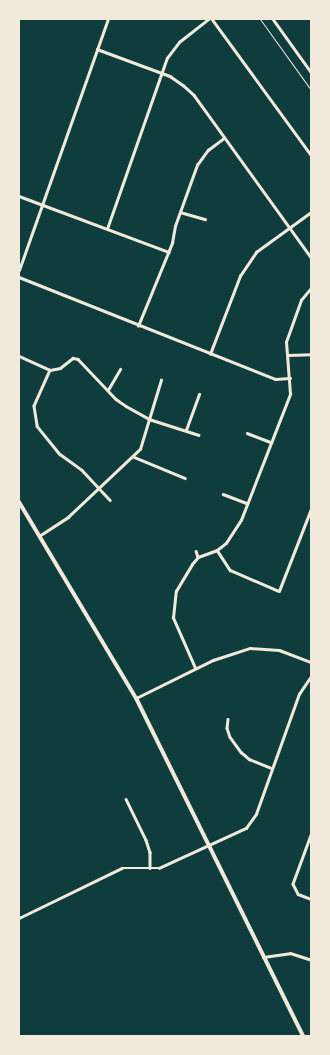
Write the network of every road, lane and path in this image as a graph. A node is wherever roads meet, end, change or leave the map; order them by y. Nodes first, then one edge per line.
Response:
1 (108, 19) edge
2 (208, 19) edge
3 (212, 19) edge
4 (260, 19) edge
5 (273, 19) edge
6 (97, 49) junction
7 (311, 72) edge
8 (161, 73) junction
9 (311, 90) edge
10 (224, 138) junction
11 (311, 154) edge
12 (19, 196) edge
13 (42, 205) junction
14 (180, 212) junction
15 (311, 212) edge
16 (205, 219) dead end
17 (290, 228) junction
18 (107, 229) junction
19 (169, 252) junction
20 (311, 257) edge
21 (19, 270) edge
22 (19, 277) edge
23 (311, 288) edge
24 (138, 326) junction
25 (210, 354) junction
26 (311, 354) edge
27 (288, 355) junction
28 (19, 356) edge
29 (120, 368) dead end
30 (50, 370) junction
31 (290, 378) junction
32 (162, 380) dead end
33 (108, 390) junction
34 (199, 394) dead end
35 (149, 419) junction
36 (186, 430) junction
37 (247, 433) dead end
38 (199, 435) dead end
39 (271, 442) junction
40 (134, 457) junction
41 (185, 478) dead end
42 (100, 488) junction
43 (223, 494) dead end
44 (110, 500) dead end
45 (19, 502) edge
46 (247, 503) junction
47 (311, 509) edge
48 (39, 536) junction
49 (217, 550) junction
50 (196, 551) dead end
51 (198, 557) junction
52 (311, 662) edge
53 (195, 668) junction
54 (311, 677) edge
55 (136, 698) junction
56 (228, 719) dead end
57 (271, 768) junction
58 (126, 799) dead end
59 (311, 835) edge
60 (210, 846) junction
61 (150, 868) junction
62 (311, 899) edge
63 (19, 918) edge
64 (263, 957) junction
65 (311, 960) edge
66 (303, 1036) edge

1 - 6 street
2 - 8 street
3 - 11 street
4 - 9 path
5 - 7 street
6 - 8 street
6 - 13 street
8 - 10 street
8 - 18 street
10 - 14 street
10 - 17 street
12 - 13 street
13 - 18 street
13 - 21 street
14 - 16 street
14 - 19 street
15 - 17 street
17 - 20 street
17 - 25 street
18 - 19 street
19 - 24 street
22 - 24 street
23 - 27 street
24 - 25 street
25 - 31 street
26 - 27 street
27 - 31 street
28 - 30 street
29 - 33 street
30 - 33 street
30 - 42 street
31 - 39 street
32 - 35 street
33 - 35 street
34 - 36 street
35 - 36 street
35 - 40 street
36 - 38 street
37 - 39 street
39 - 46 street
40 - 41 street
40 - 42 street
42 - 44 street
42 - 48 street
43 - 46 street
45 - 48 main road
46 - 49 street
47 - 49 street
48 - 55 main road
49 - 51 street
50 - 51 street
51 - 53 street
52 - 53 street
53 - 55 street
54 - 57 street
55 - 60 main road
56 - 57 street
57 - 60 street
58 - 61 street
59 - 62 street
60 - 61 street
60 - 64 main road
61 - 63 street
64 - 65 street
64 - 66 main road

